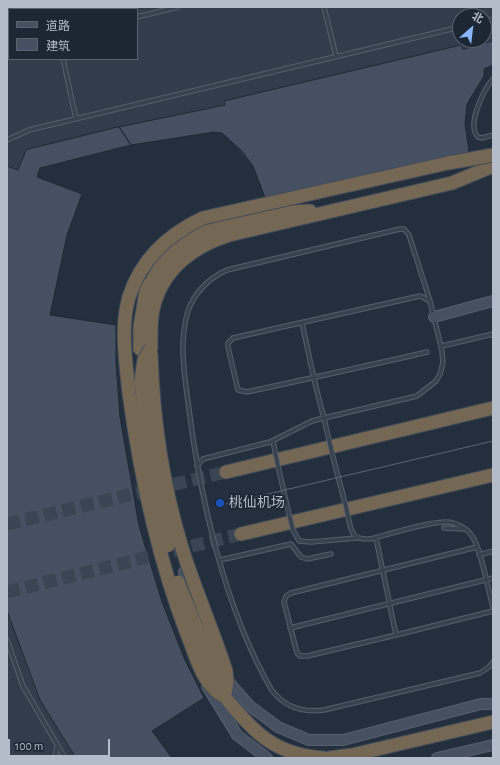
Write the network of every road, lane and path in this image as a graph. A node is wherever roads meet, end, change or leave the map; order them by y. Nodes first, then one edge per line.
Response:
1 (178, 7) edge
2 (324, 7) edge
3 (138, 17) edge
4 (452, 29) edge
5 (336, 56) junction
6 (63, 60) edge
7 (493, 78) edge
8 (76, 119) junction
9 (493, 135) edge
10 (7, 140) edge
11 (493, 155) edge
12 (493, 166) edge
13 (337, 210) junction
14 (190, 224) junction
15 (146, 294) junction
16 (430, 301) junction
17 (493, 301) edge
18 (434, 317) junction
19 (302, 323) junction
20 (493, 334) edge
21 (442, 346) junction
22 (145, 348) junction
23 (427, 352) dead end
24 (314, 377) junction
25 (493, 408) edge
26 (324, 418) junction
27 (272, 441) junction
28 (197, 469) junction
29 (226, 472) tunnel mouth
30 (493, 475) edge
31 (444, 528) dead end
32 (466, 530) junction
33 (241, 534) tunnel mouth
34 (357, 538) junction
35 (376, 538) junction
36 (477, 547) junction
37 (493, 551) edge
38 (331, 554) dead end
39 (479, 555) junction
40 (220, 560) junction
41 (383, 571) junction
42 (493, 578) edge
43 (486, 580) junction
44 (389, 604) junction
45 (493, 607) edge
46 (493, 611) edge
47 (290, 628) junction
48 (396, 635) junction
49 (7, 640) edge
50 (493, 662) edge
51 (225, 697) junction
52 (493, 704) edge
53 (491, 723) edge
54 (57, 745) junction
55 (493, 745) edge
56 (55, 758) edge
57 (65, 758) edge
58 (267, 758) edge
59 (324, 758) edge
60 (330, 758) edge
61 (437, 758) edge

1 - 3 lane
2 - 5 lane
4 - 5 lane
5 - 8 lane
6 - 8 lane
7 - 9 lane
8 - 10 lane
11 - 14 highway, bridge
12 - 13 highway
13 - 15 highway
13 - 22 highway
14 - 15 highway, bridge
14 - 51 highway, bridge
15 - 22 highway
16 - 18 lane
16 - 19 lane
16 - 28 lane
17 - 18 street
18 - 21 lane
19 - 24 lane
19 - 24 lane
20 - 21 lane
21 - 26 lane
22 - 51 highway, bridge
22 - 52 street
22 - 58 street
23 - 24 lane
24 - 26 lane
25 - 29 highway
26 - 27 lane
26 - 34 lane, bridge
27 - 28 lane
27 - 34 lane, bridge
28 - 40 lane
30 - 33 highway
31 - 32 lane
32 - 35 lane
32 - 36 lane
34 - 35 lane
35 - 41 lane
36 - 39 lane
36 - 41 lane
37 - 39 lane
38 - 40 lane
39 - 43 lane
40 - 50 lane
41 - 44 lane
41 - 47 lane
42 - 43 lane
43 - 44 lane
43 - 45 lane
44 - 47 lane
44 - 48 lane
46 - 48 lane
47 - 48 lane
49 - 54 lane
51 - 59 highway
53 - 60 highway
54 - 56 lane
54 - 57 lane
55 - 61 street

